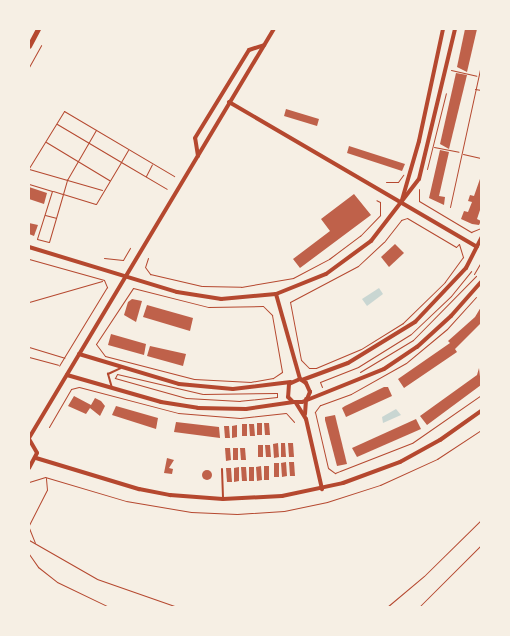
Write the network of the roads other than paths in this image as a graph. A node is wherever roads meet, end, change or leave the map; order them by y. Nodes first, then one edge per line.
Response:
1 (38, 29) edge
2 (274, 29) edge
3 (443, 29) edge
4 (455, 29) edge
5 (264, 45) junction
6 (29, 46) edge
7 (230, 102) junction
8 (198, 157) junction
9 (402, 202) junction
10 (481, 238) edge
11 (29, 247) edge
12 (477, 247) junction
13 (126, 276) junction
14 (481, 282) edge
15 (276, 294) junction
16 (79, 354) junction
17 (292, 361) junction
18 (121, 368) junction
19 (67, 375) junction
20 (300, 380) junction
21 (292, 381) junction
22 (113, 388) junction
23 (307, 399) junction
24 (295, 402) junction
25 (481, 411) edge
26 (306, 419) junction
27 (29, 438) edge
28 (36, 458) junction
29 (29, 468) edge
30 (222, 469) dead end
31 (322, 489) junction
32 (223, 499) junction

1 - 6 street
2 - 5 street
3 - 9 street
4 - 9 street
5 - 7 street
5 - 8 street
7 - 8 street
7 - 9 street
8 - 13 street
9 - 12 street
9 - 15 street
10 - 12 street
11 - 13 street
12 - 20 street
13 - 15 street
13 - 16 street
14 - 23 street
15 - 17 street
16 - 18 street
16 - 19 street
17 - 20 street
17 - 21 street
18 - 21 street
18 - 22 lane
19 - 22 street
19 - 27 street
20 - 21 street
20 - 23 street
21 - 24 street
22 - 24 street
23 - 24 street
23 - 26 street
24 - 26 street
25 - 31 street
26 - 31 street
27 - 28 street
28 - 29 street
28 - 32 street
30 - 32 lane
31 - 32 street

